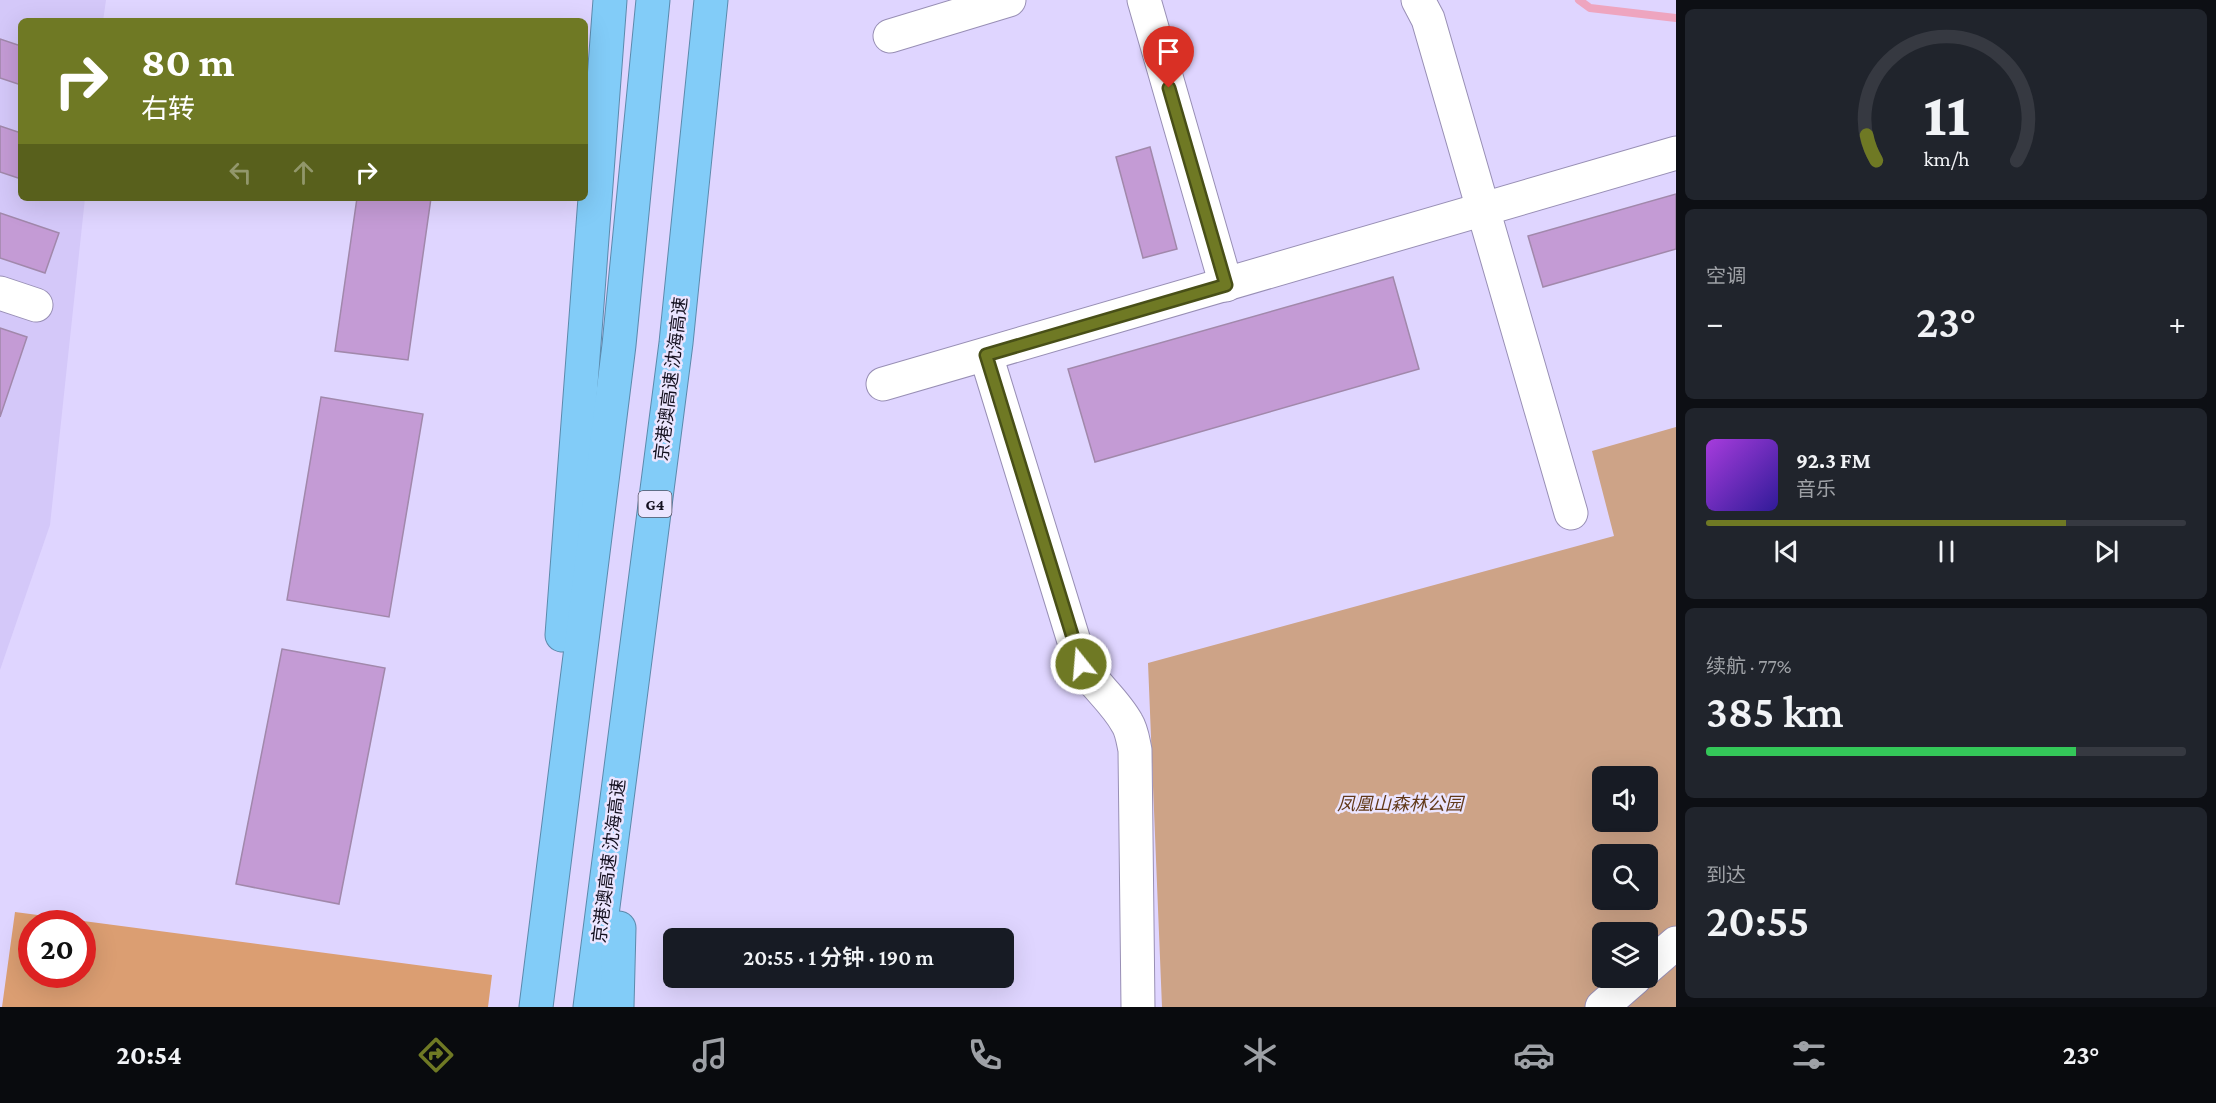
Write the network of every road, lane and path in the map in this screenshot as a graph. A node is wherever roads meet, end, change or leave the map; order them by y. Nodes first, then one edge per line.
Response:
1 (610, 0) edge
2 (653, 0) edge
3 (711, 0) edge
4 (1009, 0) edge
5 (1144, 0) edge
6 (1418, 0) edge
7 (949, 9) edge
8 (890, 36) dead end
9 (1676, 153) edge
10 (1483, 210) junction
11 (1226, 285) junction
12 (0, 293) edge
13 (36, 305) dead end
14 (986, 355) junction
15 (883, 384) dead end
16 (1572, 513) dead end
17 (620, 779) junction
18 (1676, 943) edge
19 (1658, 959) edge
20 (1624, 988) edge
21 (535, 1007) edge
22 (590, 1007) edge
23 (617, 1007) edge
24 (1138, 1007) edge
25 (1602, 1007) edge

1 - 21 highway
2 - 21 highway
3 - 17 highway, 京港澳高速 沈海高速 / G4
4 - 7 street
5 - 11 street
6 - 10 street
7 - 8 street
9 - 10 street
10 - 11 street
10 - 16 street
11 - 14 street
12 - 13 street
14 - 15 street
14 - 24 street
17 - 22 highway, 京港澳高速 沈海高速 / G4
17 - 23 highway
18 - 19 street
20 - 25 street

